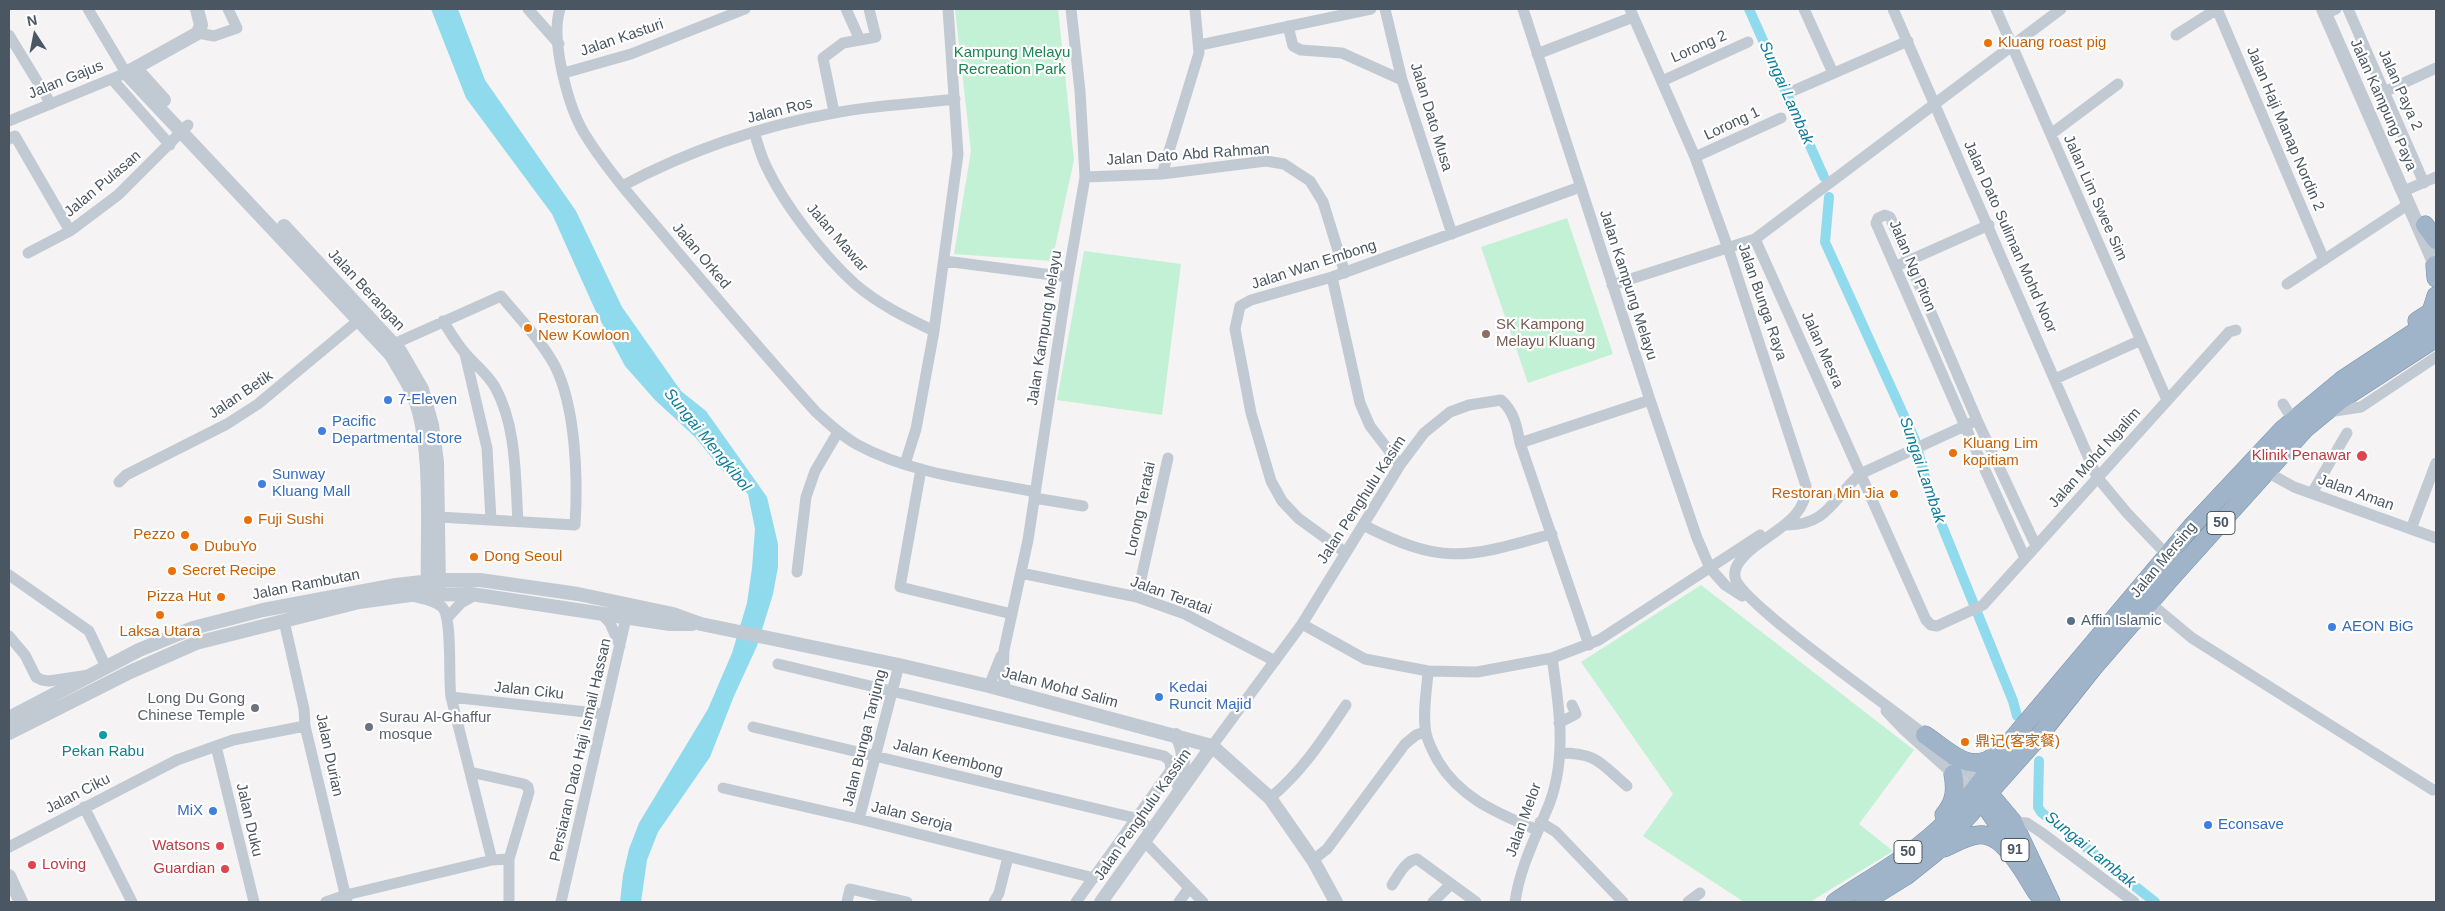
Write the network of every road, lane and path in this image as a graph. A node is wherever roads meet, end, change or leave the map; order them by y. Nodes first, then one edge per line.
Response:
1 (88, 9) edge
2 (197, 9) edge
3 (228, 9) edge
4 (528, 9) edge
5 (560, 9) edge
6 (712, 9) edge
7 (745, 9) edge
8 (846, 9) edge
9 (869, 9) edge
10 (948, 9) edge
11 (1071, 9) edge
12 (1195, 9) edge
13 (1372, 9) edge
14 (1384, 9) edge
15 (1522, 9) edge
16 (1804, 9) edge
17 (1893, 9) edge
18 (1996, 9) edge
19 (2061, 9) edge
20 (2217, 9) edge
21 (2348, 9) edge
22 (2328, 10) edge
23 (1632, 13) edge
24 (716, 20) junction
25 (1288, 26) junction
26 (198, 33) junction
27 (9, 35) edge
28 (2176, 35) dead end
29 (860, 40) junction
30 (1908, 41) junction
31 (1748, 42) dead end
32 (559, 44) junction
33 (1200, 45) junction
34 (2013, 47) junction
35 (1537, 54) junction
36 (2436, 68) edge
37 (131, 71) junction
38 (564, 73) junction
39 (1833, 73) junction
40 (112, 79) junction
41 (1402, 80) junction
42 (1662, 81) junction
43 (2118, 84) dead end
44 (1795, 90) dead end
45 (2384, 92) junction
46 (955, 99) junction
47 (51, 104) junction
48 (1935, 104) junction
49 (834, 112) junction
50 (1781, 118) dead end
51 (9, 121) edge
52 (184, 128) junction
53 (754, 132) junction
54 (2051, 134) junction
55 (12, 137) edge
56 (170, 145) junction
57 (1695, 157) junction
58 (1162, 174) junction
59 (1085, 177) junction
60 (2436, 177) edge
61 (2424, 183) junction
62 (622, 186) junction
63 (1580, 187) junction
64 (2413, 209) junction
65 (1989, 225) junction
66 (70, 231) junction
67 (1452, 234) junction
68 (1755, 239) junction
69 (2436, 240) edge
70 (2436, 245) edge
71 (1728, 248) junction
72 (28, 253) dead end
73 (2324, 260) junction
74 (945, 261) junction
75 (1908, 261) junction
76 (1896, 266) junction
77 (2436, 270) edge
78 (1345, 273) junction
79 (1068, 277) junction
80 (1332, 277) junction
81 (2288, 284) dead end
82 (1612, 285) junction
83 (2436, 296) edge
84 (363, 317) junction
85 (2436, 318) edge
86 (443, 321) junction
87 (2236, 330) dead end
88 (934, 331) junction
89 (2436, 338) edge
90 (2141, 340) junction
91 (389, 346) junction
92 (465, 354) junction
93 (2436, 357) edge
94 (2381, 374) junction
95 (2055, 379) junction
96 (2342, 380) junction
97 (2376, 397) junction
98 (1650, 400) junction
99 (2167, 400) junction
100 (2283, 404) dead end
101 (2325, 413) junction
102 (1977, 420) junction
103 (2293, 420) junction
104 (1965, 426) junction
105 (838, 432) junction
106 (2347, 433) dead end
107 (1520, 443) junction
108 (1168, 458) dead end
109 (2436, 463) edge
110 (905, 464) junction
111 (1400, 465) junction
112 (921, 468) junction
113 (2267, 472) junction
114 (1860, 474) junction
115 (2097, 477) junction
116 (119, 482) dead end
117 (2312, 493) junction
118 (1035, 495) junction
119 (1083, 506) dead end
120 (1800, 507) junction
121 (439, 517) junction
122 (490, 520) junction
123 (518, 522) junction
124 (1363, 525) junction
125 (1785, 525) junction
126 (2411, 529) junction
127 (1552, 534) junction
128 (2436, 538) edge
129 (2036, 546) junction
130 (1346, 553) junction
131 (2168, 556) junction
132 (2025, 558) junction
133 (1710, 568) junction
134 (798, 572) dead end
135 (1021, 573) junction
136 (9, 575) edge
137 (433, 587) junction
138 (477, 594) junction
139 (410, 595) junction
140 (1137, 597) junction
141 (2150, 603) junction
142 (1759, 607) junction
143 (1976, 610) joint
144 (628, 611) junction
145 (601, 613) junction
146 (1012, 614) junction
147 (448, 617) junction
148 (284, 621) junction
149 (1302, 624) junction
150 (9, 636) edge
151 (1589, 645) junction
152 (620, 646) junction
153 (1004, 650) junction
154 (1552, 658) junction
155 (1274, 661) junction
156 (778, 664) dead end
157 (899, 665) junction
158 (106, 667) junction
159 (1428, 671) junction
160 (90, 675) junction
161 (989, 686) junction
162 (892, 691) junction
163 (1006, 691) junction
164 (58, 692) junction
165 (451, 697) junction
166 (1879, 702) junction
167 (1346, 705) dead end
168 (1572, 705) dead end
169 (9, 708) edge
170 (604, 714) junction
171 (9, 718) edge
172 (1560, 723) junction
173 (305, 726) junction
174 (753, 726) dead end
175 (1426, 732) junction
176 (12, 733) edge
177 (1176, 735) junction
178 (1925, 735) junction
179 (2026, 741) junction
180 (216, 746) junction
181 (1212, 746) junction
182 (2004, 749) junction
183 (1560, 753) junction
184 (876, 756) junction
185 (470, 772) junction
186 (1954, 774) junction
187 (1627, 786) dead end
188 (723, 788) dead end
189 (2433, 790) dead end
190 (1981, 792) junction
191 (1178, 794) junction
192 (1270, 798) junction
193 (84, 807) junction
194 (1136, 818) junction
195 (859, 819) junction
196 (2011, 819) junction
197 (1539, 826) junction
198 (1148, 836) junction
199 (9, 847) edge
200 (1916, 847) junction
201 (1936, 852) junction
202 (1008, 857) junction
203 (509, 859) junction
204 (492, 860) junction
205 (1313, 860) junction
206 (9, 876) edge
207 (1094, 878) junction
208 (1451, 884) junction
209 (1392, 886) dead end
210 (1189, 888) junction
211 (1700, 893) dead end
212 (346, 899) edge
213 (2043, 899) edge
214 (21, 902) edge
215 (132, 902) edge
216 (254, 902) edge
217 (326, 902) edge
218 (509, 902) edge
219 (561, 902) edge
220 (847, 902) edge
221 (907, 902) edge
222 (994, 902) edge
223 (1076, 902) edge
224 (1101, 902) edge
225 (1179, 902) edge
226 (1203, 902) edge
227 (1336, 902) edge
228 (1433, 902) edge
229 (1476, 902) edge
230 (1515, 902) edge
231 (1623, 902) edge
232 (1688, 902) edge
233 (1835, 902) edge
234 (1864, 902) edge
235 (2134, 902) edge

1 - 37 street
2 - 26 street
3 - 26 street
4 - 32 street
5 - 32 street, Jalan Orked
6 - 24 street
7 - 24 street, Jalan Kasturi
8 - 29 street
9 - 29 street
10 - 46 street
11 - 59 street, Jalan Kampung Melayu
12 - 33 street
13 - 25 street
14 - 41 street, Jalan Dato Musa
15 - 35 street, Jalan Kampung Melayu
16 - 39 street
17 - 30 street, Jalan Dato Suliman Mohd Noor
18 - 34 street, Jalan Lim Swee Sim
19 - 34 street
20 - 28 street
20 - 73 street, Jalan Haji Manap Nordin 2
21 - 45 street, Jalan Paya 2
22 - 64 street, Jalan Kampung Paya
23 - 35 street
23 - 42 street, Jalan Bunga Raya
24 - 38 street, Jalan Kasturi
25 - 33 street
25 - 41 street
26 - 37 street
27 - 47 street
29 - 49 street
30 - 39 street
30 - 48 street, Jalan Dato Suliman Mohd Noor
31 - 42 street, Lorong 2
32 - 38 street, Jalan Orked
33 - 58 street
34 - 48 street
34 - 54 street, Jalan Lim Swee Sim
35 - 63 street, Jalan Kampung Melayu
36 - 45 street
37 - 40 street, Jalan Gajus
37 - 52 street, Jalan Berangan
38 - 62 street, Jalan Orked
39 - 44 street
40 - 47 street, Jalan Gajus
40 - 56 street
41 - 67 street, Jalan Dato Musa
42 - 57 street, Jalan Bunga Raya
43 - 54 street
45 - 61 street, Jalan Paya 2
46 - 49 street, Jalan Ros
46 - 74 street
47 - 51 street, Jalan Gajus
48 - 65 street, Jalan Dato Suliman Mohd Noor
48 - 68 street
49 - 53 street, Jalan Ros
50 - 57 street, Lorong 1
52 - 56 street, Jalan Pulasan
52 - 84 street, Jalan Berangan
53 - 62 street, Jalan Ros
53 - 88 street, Jalan Mawar
54 - 90 street, Jalan Lim Swee Sim
55 - 66 street
56 - 66 street, Jalan Pulasan
57 - 71 street, Jalan Bunga Raya
58 - 59 street, Jalan Dato Abd Rahman
58 - 78 street, Jalan Dato Abd Rahman
59 - 79 street, Jalan Kampung Melayu
60 - 61 street
61 - 64 street
62 - 105 street, Jalan Orked
63 - 67 street, Jalan Wan Embong
63 - 82 street, Jalan Kampung Melayu
64 - 69 highway
64 - 70 street, Jalan Kampung Paya
64 - 73 street
64 - 77 street, Jalan Kampung Paya
65 - 75 street
65 - 95 street, Jalan Dato Suliman Mohd Noor
66 - 72 street, Jalan Pulasan
67 - 78 street, Jalan Wan Embong
68 - 71 street
68 - 114 street, Jalan Mesra
71 - 82 street
71 - 120 street, Jalan Bunga Raya
73 - 81 street
74 - 79 street
74 - 88 street
75 - 76 street
75 - 76 street, Jalan Ng Piton
75 - 102 street, Jalan Ng Piton
76 - 104 street, Jalan Ng Piton
78 - 80 street, Jalan Wan Embong
79 - 118 street, Jalan Kampung Melayu
80 - 111 street
80 - 130 street, Jalan Wan Embong
82 - 98 street, Jalan Kampung Melayu
83 - 96 highway
84 - 91 street, Jalan Berangan
84 - 116 street, Jalan Betik
85 - 96 highway, Jalan Mersing / 50
86 - 91 street
86 - 92 street
86 - 123 street
87 - 99 street, Jalan Mohd Ngalim
88 - 110 street
89 - 94 highway, Jalan Mersing / 50
90 - 95 street
90 - 99 street, Jalan Lim Swee Sim
91 - 121 street, Jalan Berangan
91 - 137 street, Jalan Berangan
92 - 122 street
92 - 123 street
93 - 97 street
94 - 97 street
94 - 101 highway, Jalan Mersing / 50
95 - 115 street, Jalan Dato Suliman Mohd Noor
96 - 103 highway, Jalan Mersing / 50
97 - 101 street
98 - 107 street
98 - 133 street, Jalan Kampung Melayu
99 - 115 street, Jalan Mohd Ngalim
100 - 103 street
101 - 113 highway, Jalan Mersing / 50
102 - 104 street
102 - 129 street, Jalan Ng Piton
103 - 131 highway, Jalan Mersing / 50
104 - 114 street
104 - 132 street, Jalan Ng Piton
105 - 110 street, Jalan Orked
105 - 134 street
106 - 117 street
107 - 111 street, Jalan Penghulu Kasim
107 - 127 street, Jalan Penghulu Kasim
108 - 140 street, Lorong Teratai
109 - 126 street
110 - 112 street, Jalan Orked
111 - 124 street, Jalan Penghulu Kasim
112 - 118 street, Jalan Orked
112 - 146 street
113 - 117 street, Jalan Aman
113 - 141 highway, Jalan Mersing / 50
114 - 125 street
114 - 143 street, Jalan Mesra
115 - 129 street, Jalan Mohd Ngalim
115 - 131 street, Jalan Dato Suliman Mohd Noor
117 - 126 street, Jalan Aman
118 - 119 street, Jalan Orked
118 - 135 street, Jalan Kampung Melayu
120 - 125 street
120 - 133 street
121 - 122 street
121 - 137 street, Jalan Berangan
122 - 123 street
124 - 127 street
124 - 130 street, Jalan Penghulu Kasim
125 - 142 street
126 - 128 street, Jalan Aman
127 - 151 street, Jalan Penghulu Kasim
129 - 132 street, Jalan Mohd Ngalim
130 - 149 street, Jalan Penghulu Kasim
131 - 179 highway, Jalan Mersing / 50
132 - 143 street, Jalan Mohd Ngalim
133 - 142 street
133 - 151 street
135 - 140 street, Jalan Teratai
135 - 146 street, Jalan Kampung Melayu
136 - 158 street
137 - 138 street, Jalan Rambutan
137 - 139 street, Jalan Rambutan
137 - 144 street, Jalan Rambutan
137 - 158 street, Jalan Rambutan
138 - 145 street, Jalan Rambutan
138 - 147 street
139 - 147 street
139 - 148 street, Jalan Rambutan
140 - 155 street, Jalan Teratai
141 - 179 highway, Jalan Mersing / 50
141 - 189 street
142 - 166 street
144 - 145 street, Jalan Rambutan
144 - 152 street, Persiaran Dato Haji Ismail Hassan
144 - 157 street, Jalan Mohd Salim
145 - 152 street
146 - 153 street, Jalan Kampung Melayu
147 - 165 street
148 - 173 street, Jalan Durian
148 - 176 street, Jalan Rambutan
149 - 155 street, Jalan Penghulu Kasim
149 - 159 street
150 - 160 street
151 - 154 street
152 - 170 street, Persiaran Dato Haji Ismail Hassan
153 - 161 street, Jalan Kampung Melayu
153 - 163 street, Jalan Kampung Melayu
154 - 159 street
154 - 172 street, Jalan Melor
155 - 181 street, Jalan Penghulu Kasim
156 - 162 street
157 - 161 street, Jalan Mohd Salim
157 - 162 street, Jalan Bunga Tanjung
158 - 160 street, Jalan Rambutan
159 - 175 street
160 - 164 street, Jalan Rambutan
161 - 163 street, Jalan Mohd Salim
162 - 184 street, Jalan Bunga Tanjung
162 - 194 street, Jalan Penghulu Kassim
163 - 177 street, Jalan Mohd Salim
164 - 169 street
164 - 171 street, Jalan Rambutan
165 - 170 street, Jalan Ciku
165 - 185 street
166 - 178 street
166 - 186 street
167 - 192 street
168 - 172 street
170 - 219 street, Persiaran Dato Haji Ismail Hassan
172 - 183 street, Jalan Melor
173 - 180 street, Jalan Ciku
173 - 212 street, Jalan Durian
174 - 184 street, Jalan Keembong
175 - 197 street
175 - 205 street
177 - 181 street, Jalan Mohd Salim
177 - 191 street
178 - 182 highway
178 - 190 street
179 - 182 highway, Jalan Mersing / 50
179 - 190 highway, Jalan Mersing / 50
179 - 196 highway
180 - 193 street, Jalan Ciku
180 - 216 street, Jalan Duku
181 - 191 street, Jalan Penghulu Kassim
181 - 192 street, Jalan Mohd Salim
182 - 190 highway, Jalan Mersing / 50
183 - 187 street
183 - 197 street, Jalan Melor
184 - 194 street, Jalan Keembong
184 - 195 street, Jalan Bunga Tanjung
185 - 203 street
185 - 204 street
186 - 190 street
186 - 200 highway
188 - 195 street, Jalan Seroja
190 - 196 highway, 91
190 - 200 highway, Jalan Mersing / 50
190 - 201 highway, Jalan Mersing / 50
190 - 213 highway, 91
191 - 198 street, Jalan Penghulu Kassim
192 - 205 street, Jalan Mohd Salim
193 - 199 street, Jalan Ciku
193 - 215 street
194 - 198 street
194 - 207 street, Jalan Penghulu Kassim
195 - 202 street, Jalan Seroja
196 - 213 highway, 91
196 - 235 street
197 - 230 street, Jalan Melor
197 - 231 street
198 - 210 street
198 - 224 street, Jalan Penghulu Kassim
200 - 233 highway, Jalan Mersing / 50
201 - 213 highway
201 - 234 highway, Jalan Mersing / 50
202 - 207 street, Jalan Seroja
202 - 222 street
203 - 204 street
203 - 218 street
204 - 212 street
205 - 227 street, Jalan Mohd Salim
206 - 214 street
207 - 223 street, Jalan Penghulu Kassim
208 - 209 street
208 - 228 street
208 - 229 street
210 - 225 street
210 - 226 street
211 - 232 street
212 - 217 street
220 - 221 street

